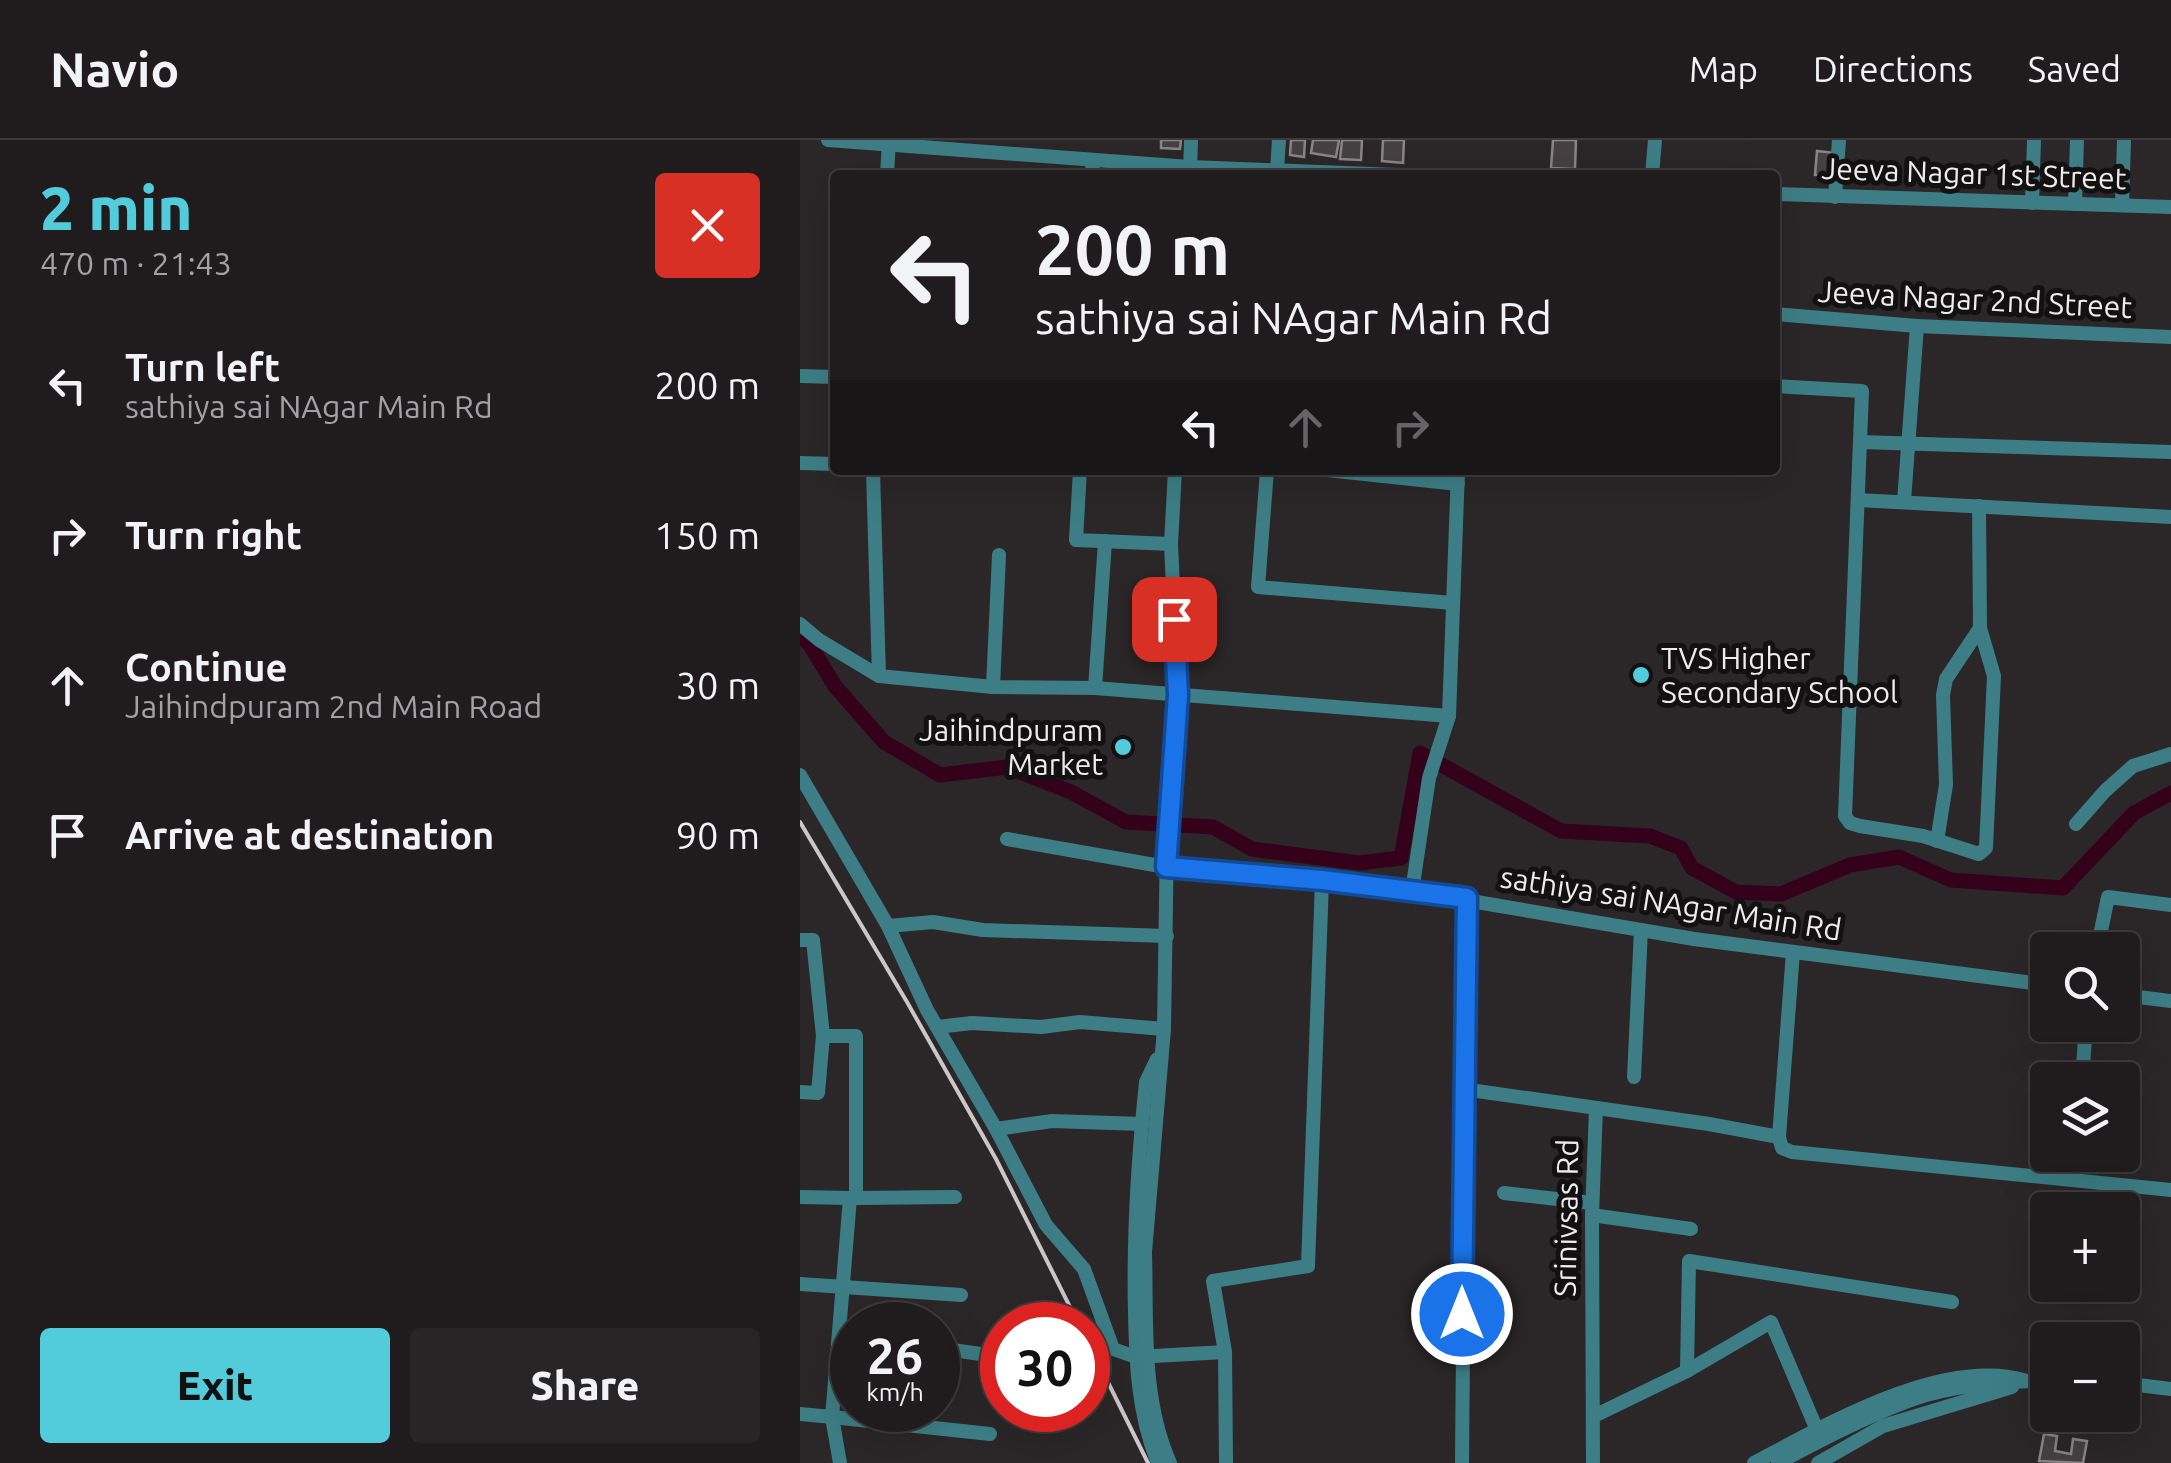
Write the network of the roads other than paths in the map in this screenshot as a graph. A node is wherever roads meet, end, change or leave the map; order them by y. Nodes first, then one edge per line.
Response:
1 (828, 140) edge
2 (1192, 140) edge
3 (1279, 140) edge
4 (1654, 140) edge
5 (1839, 140) edge
6 (2034, 140) edge
7 (2078, 140) edge
8 (2124, 140) edge
9 (889, 142) edge
10 (1005, 147) edge
11 (1093, 168) edge
12 (887, 170) edge
13 (1158, 170) edge
14 (1190, 170) edge
15 (1277, 170) edge
16 (1652, 170) edge
17 (1780, 194) edge
18 (1835, 198) junction
19 (2032, 202) junction
20 (2075, 204) junction
21 (2122, 205) junction
22 (2171, 206) edge
23 (1780, 314) edge
24 (1917, 326) junction
25 (2171, 337) edge
26 (800, 376) edge
27 (830, 378) edge
28 (1780, 386) edge
29 (1860, 442) junction
30 (1909, 442) junction
31 (2171, 452) edge
32 (800, 463) edge
33 (830, 464) edge
34 (873, 475) edge
35 (1080, 475) edge
36 (1175, 475) edge
37 (1267, 475) edge
38 (1420, 475) edge
39 (1458, 477) edge
40 (1858, 500) junction
41 (1904, 501) junction
42 (1979, 506) junction
43 (2171, 518) edge
44 (1104, 541) junction
45 (1171, 544) junction
46 (999, 555) dead end
47 (1454, 602) junction
48 (800, 624) edge
49 (1980, 628) junction
50 (879, 676) junction
51 (993, 687) junction
52 (1095, 688) junction
53 (1178, 695) junction
54 (1449, 716) junction
55 (2171, 754) edge
56 (800, 775) edge
57 (2076, 824) dead end
58 (1006, 839) dead end
59 (1937, 841) junction
60 (1166, 867) junction
61 (1322, 880) junction
62 (1412, 891) junction
63 (1467, 898) junction
64 (2171, 905) edge
65 (888, 926) junction
66 (1641, 930) junction
67 (2101, 932) edge
68 (1166, 936) junction
69 (800, 940) edge
70 (1793, 952) junction
71 (2030, 983) edge
72 (2140, 997) edge
73 (2171, 1001) edge
74 (937, 1027) junction
75 (1164, 1029) junction
76 (823, 1036) junction
77 (1162, 1050) junction
78 (1634, 1076) dead end
79 (1463, 1090) junction
80 (800, 1092) edge
81 (1596, 1108) junction
82 (1142, 1124) junction
83 (996, 1129) junction
84 (1778, 1137) junction
85 (2076, 1172) edge
86 (2076, 1178) junction
87 (2171, 1190) edge
88 (1504, 1193) dead end
89 (800, 1197) edge
90 (955, 1197) dead end
91 (853, 1198) junction
92 (1592, 1209) junction
93 (1692, 1229) dead end
94 (800, 1284) edge
95 (843, 1287) junction
96 (961, 1295) dead end
97 (844, 1302) edge
98 (1952, 1302) dead end
99 (1225, 1352) junction
100 (1136, 1357) junction
101 (1687, 1371) junction
102 (2027, 1381) junction
103 (2030, 1381) edge
104 (2140, 1385) edge
105 (2171, 1389) edge
106 (800, 1414) edge
107 (1594, 1416) junction
108 (830, 1418) edge
109 (960, 1431) edge
110 (834, 1432) edge
111 (1824, 1432) junction
112 (990, 1434) dead end
113 (840, 1463) edge
114 (1158, 1463) edge
115 (1170, 1463) edge
116 (1226, 1463) edge
117 (1462, 1463) edge
118 (1594, 1463) edge
119 (1754, 1463) edge
120 (1778, 1463) edge
121 (1818, 1463) edge

1 - 9 street
2 - 14 street
3 - 15 street
4 - 16 street
5 - 18 street
6 - 19 street
7 - 20 street
8 - 21 street
9 - 10 street
9 - 12 street
10 - 11 street
11 - 13 street
17 - 18 street, Jeeva Nagar 1st Street
18 - 19 street, Jeeva Nagar 1st Street
19 - 20 street, Jeeva Nagar 1st Street
20 - 21 street, Jeeva Nagar 1st Street
21 - 22 street, Jeeva Nagar 1st Street
23 - 24 street, Jeeva Nagar 2nd Street
24 - 25 street, Jeeva Nagar 2nd Street
24 - 30 street
26 - 27 street
28 - 29 street
29 - 30 street
29 - 40 street
30 - 31 street
30 - 41 street
32 - 33 street
34 - 50 street
35 - 44 street
36 - 45 street
37 - 47 street
38 - 39 street
39 - 47 street
40 - 41 street
40 - 59 street
41 - 42 street
42 - 43 street
42 - 49 street
44 - 45 street
44 - 52 street
45 - 53 street
46 - 51 street
47 - 54 street
48 - 50 street
49 - 59 street
49 - 59 street
50 - 51 street
51 - 52 street
52 - 53 street
53 - 54 street
53 - 60 street
54 - 62 street
55 - 57 street
56 - 65 street
58 - 60 street, sathiya sai NAgar Main Rd
60 - 61 street, sathiya sai NAgar Main Rd
60 - 68 street
61 - 62 street, sathiya sai NAgar Main Rd
61 - 99 street
62 - 63 street, sathiya sai NAgar Main Rd
63 - 66 street, sathiya sai NAgar Main Rd
63 - 79 street
64 - 67 street
65 - 68 street
65 - 74 street
66 - 70 street, sathiya sai NAgar Main Rd
66 - 78 street
68 - 75 street
69 - 76 street
70 - 71 street, sathiya sai NAgar Main Rd
70 - 84 street
72 - 73 street
74 - 75 street
74 - 83 street
75 - 77 street
76 - 80 street
76 - 91 street
77 - 82 street
77 - 115 street, bridge
79 - 81 street, Srinivsas Rd
79 - 117 street
81 - 84 street
81 - 92 street, Srinivsas Rd
82 - 83 street
82 - 100 street
83 - 100 street
84 - 86 street
85 - 86 street
86 - 87 street
88 - 92 street
89 - 91 street
90 - 91 street
91 - 95 street
92 - 93 street
92 - 107 street, Srinivsas Rd
94 - 95 street
95 - 96 street
95 - 97 street
98 - 101 street
99 - 100 street
99 - 116 street
100 - 114 street
101 - 107 street
101 - 111 street
102 - 103 street
102 - 111 street
102 - 121 street
104 - 105 street
106 - 108 street
107 - 118 street, Srinivsas Rd
109 - 112 street
110 - 113 street
111 - 119 street
111 - 120 street

